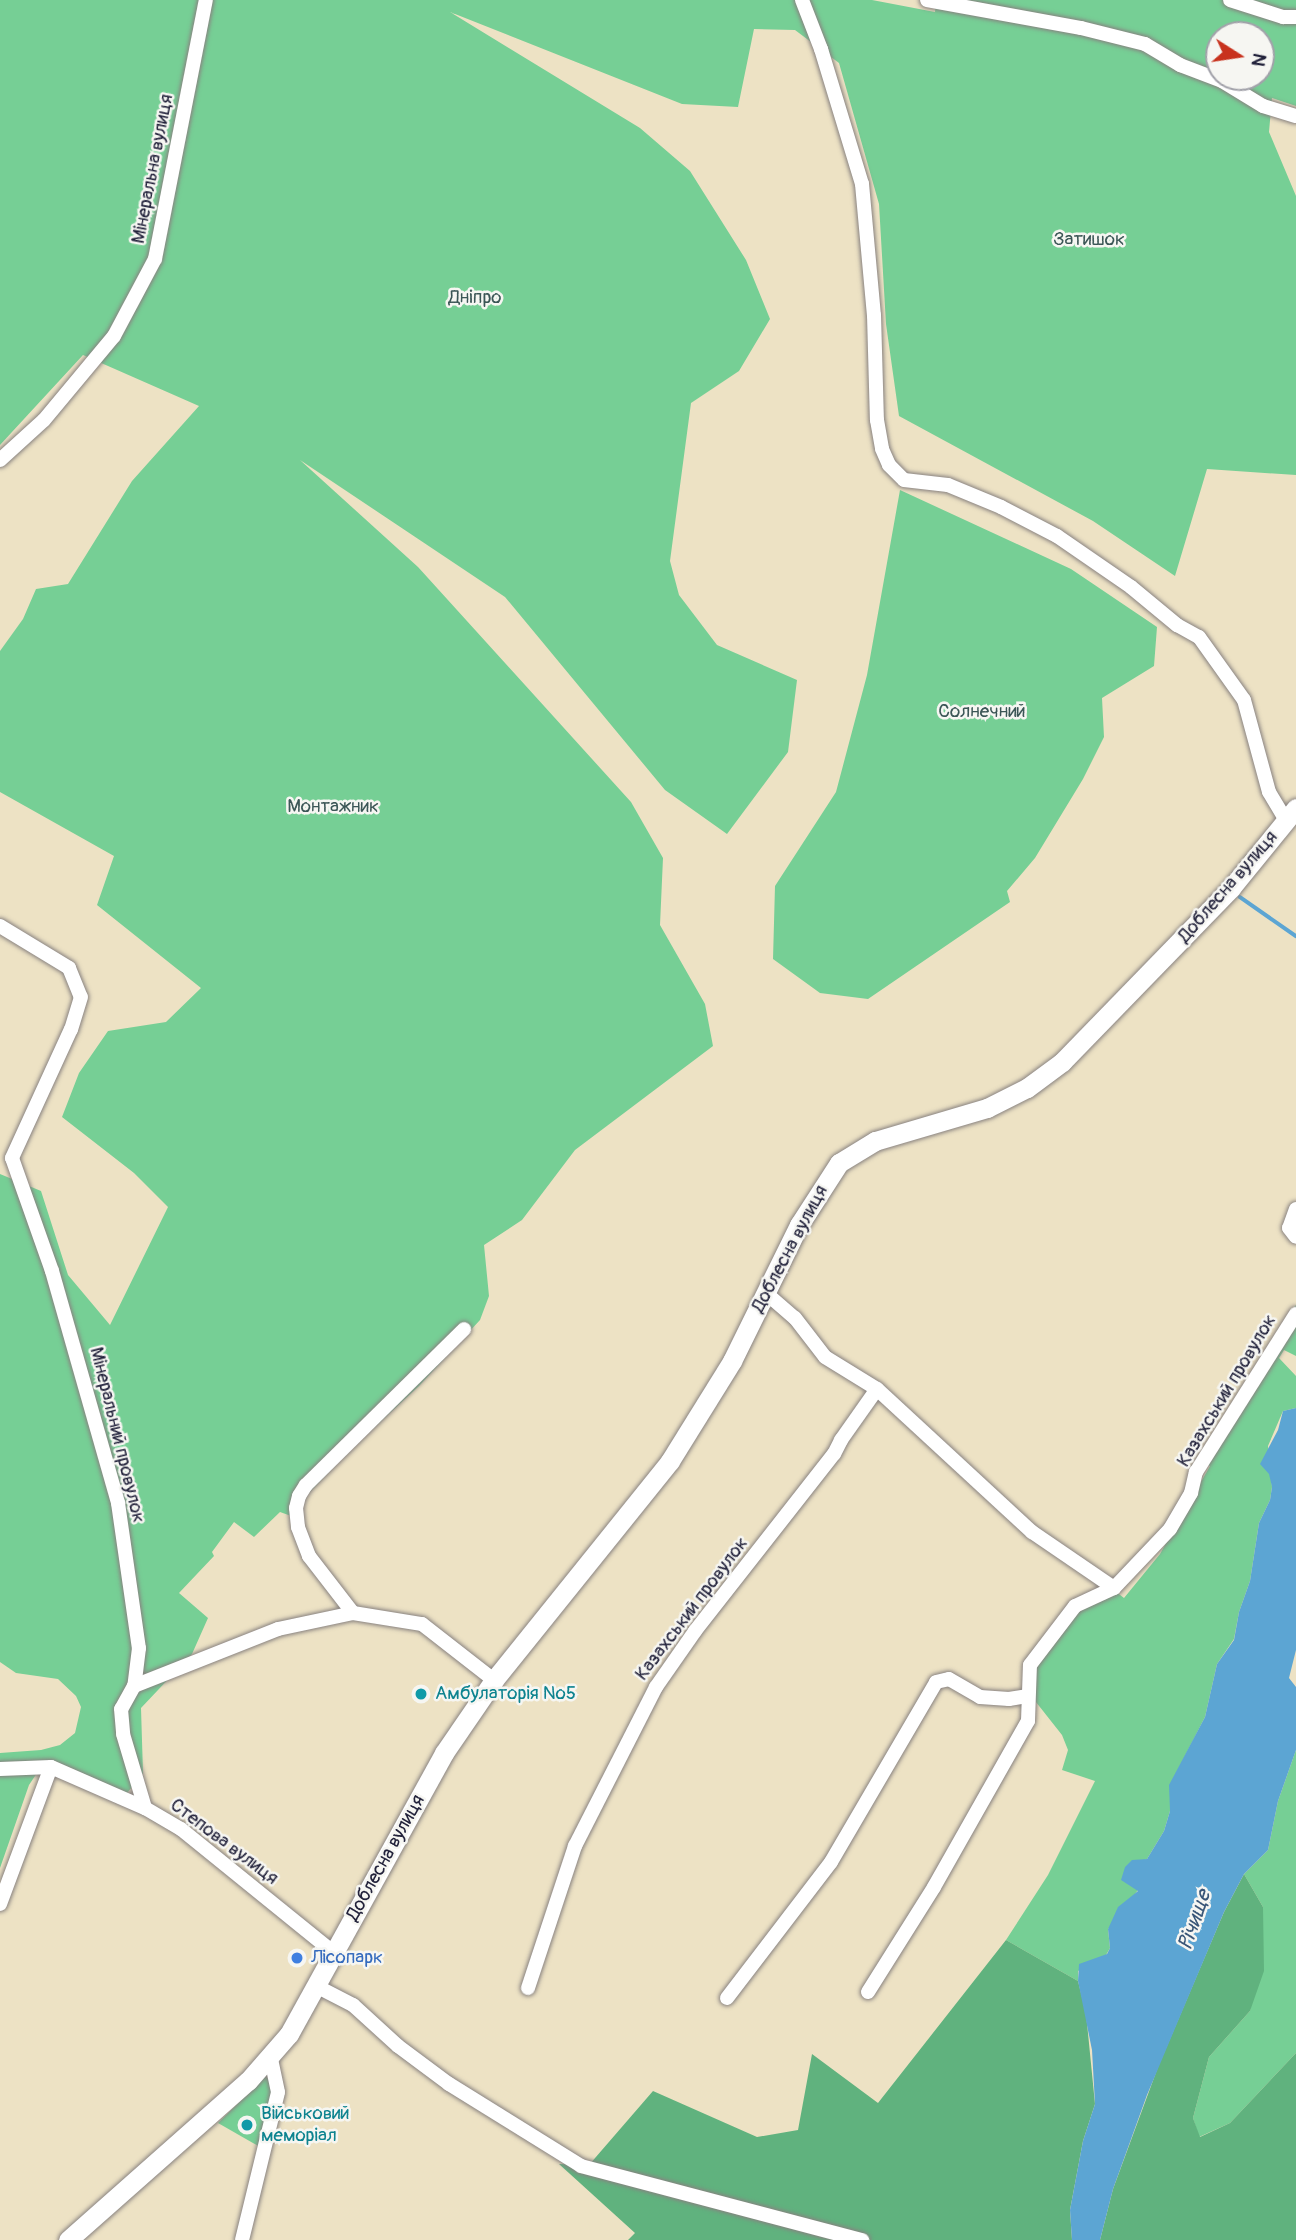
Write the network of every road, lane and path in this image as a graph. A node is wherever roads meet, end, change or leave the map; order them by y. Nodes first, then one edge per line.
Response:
1 (206, 0) edge
2 (802, 0) edge
3 (931, 0) edge
4 (1230, 0) edge
5 (1296, 17) edge
6 (1296, 116) edge
7 (0, 460) edge
8 (1291, 814) edge
9 (0, 926) edge
10 (6, 1156) edge
11 (1296, 1209) edge
12 (1296, 1237) edge
13 (767, 1294) junction
14 (1296, 1314) edge
15 (464, 1329) dead end
16 (877, 1389) junction
17 (1114, 1587) junction
18 (353, 1613) junction
19 (494, 1680) junction
20 (134, 1686) junction
21 (1027, 1696) junction
22 (51, 1767) junction
23 (0, 1769) edge
24 (145, 1808) junction
25 (0, 1904) edge
26 (333, 1952) junction
27 (316, 1986) junction
28 (528, 1987) dead end
29 (868, 1992) dead end
30 (727, 1998) dead end
31 (271, 2058) junction
32 (68, 2240) edge
33 (242, 2240) edge
34 (862, 2240) edge

1 - 7 street, Мінеральна вулиця
2 - 8 street
3 - 6 street
4 - 5 street
8 - 13 street, Доблесна вулиця
9 - 10 street, Мінеральний провулок
10 - 20 street, Мінеральний провулок
11 - 12 street
13 - 16 street
13 - 19 street, Доблесна вулиця
14 - 17 street, Казахський провулок
15 - 18 street
16 - 17 street
16 - 28 street, Казахський провулок
17 - 21 street, Казахський провулок
18 - 19 street
18 - 20 street
19 - 26 street, Доблесна вулиця
20 - 24 street, Мінеральний провулок
21 - 29 street, Казахський провулок
21 - 30 street
22 - 23 street, Степова вулиця
22 - 24 street, Степова вулиця
22 - 25 street
24 - 26 street, Степова вулиця
26 - 27 street, Доблесна вулиця
27 - 31 street, Доблесна вулиця
27 - 34 street
31 - 32 street, Доблесна вулиця
31 - 33 street

